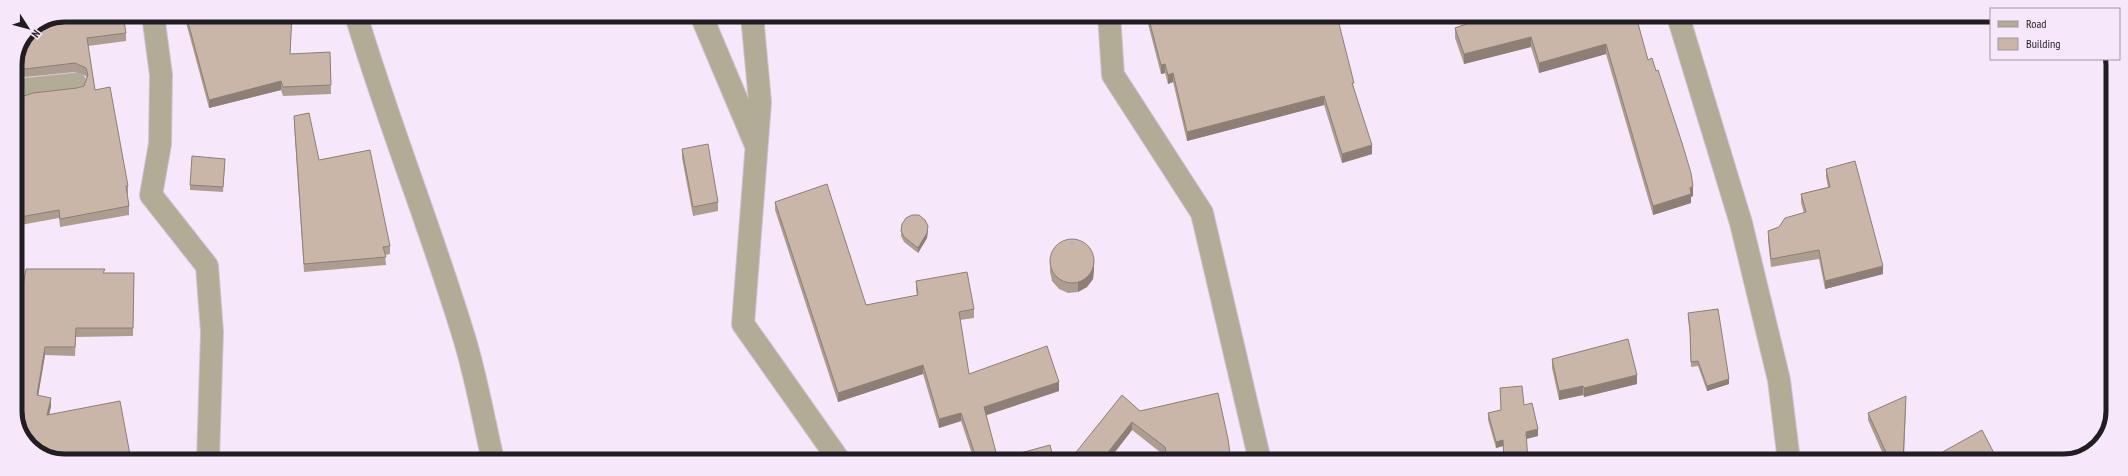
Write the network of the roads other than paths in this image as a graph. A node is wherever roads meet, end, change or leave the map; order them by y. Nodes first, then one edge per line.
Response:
1 (154, 22) edge
2 (358, 22) edge
3 (705, 22) edge
4 (753, 22) edge
5 (1109, 22) edge
6 (1680, 22) edge
7 (76, 84) dead end
8 (22, 91) edge
9 (756, 147) junction
10 (208, 454) edge
11 (492, 454) edge
12 (835, 454) edge
13 (1258, 454) edge
14 (1788, 454) edge

1 - 10 street
2 - 11 street
3 - 9 street
4 - 9 street
5 - 13 street
6 - 14 street
7 - 8 street
9 - 12 street

